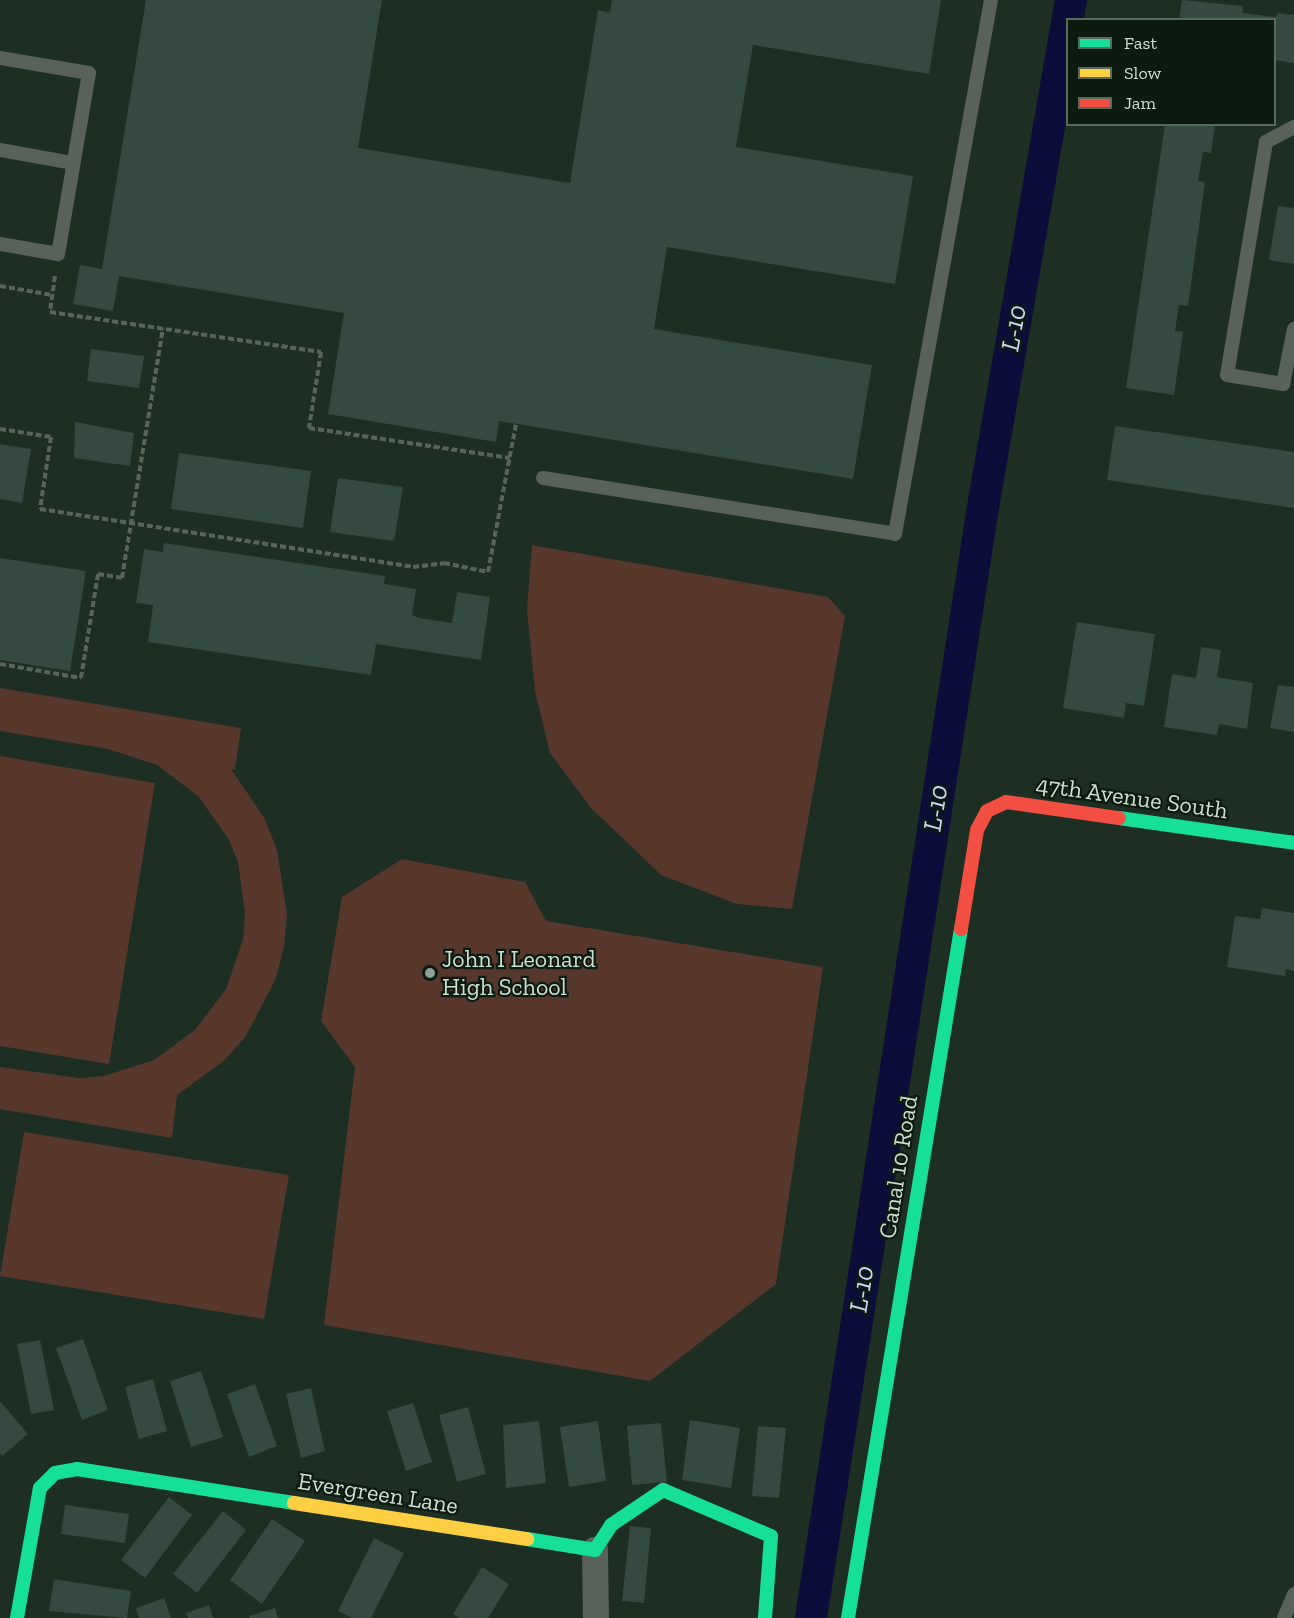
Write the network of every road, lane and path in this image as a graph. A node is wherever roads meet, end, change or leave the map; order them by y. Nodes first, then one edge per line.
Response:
1 (991, 0) edge
2 (0, 58) edge
3 (1294, 127) edge
4 (0, 150) edge
5 (72, 163) junction
6 (0, 244) edge
7 (58, 254) junction
8 (0, 286) edge
9 (52, 295) junction
10 (163, 328) junction
11 (1294, 329) edge
12 (516, 424) dead end
13 (0, 429) edge
14 (510, 458) junction
15 (543, 478) dead end
16 (131, 523) junction
17 (0, 664) edge
18 (977, 830) joint
19 (1294, 843) edge
20 (596, 1550) junction
21 (1294, 1594) edge
22 (18, 1618) edge
23 (596, 1618) edge
24 (765, 1618) edge
25 (848, 1618) edge
26 (1284, 1618) edge

1 - 15 lane
2 - 5 lane
3 - 11 lane
4 - 5 lane
5 - 7 lane
6 - 7 lane
7 - 9 path
8 - 9 path
9 - 10 path
10 - 14 path
10 - 16 path
12 - 14 path
13 - 16 path
14 - 16 path
16 - 17 path
18 - 19 street, 47th Avenue South
18 - 25 street, Canal 10 Road
20 - 22 street, Evergreen Lane
20 - 23 street
20 - 24 street
21 - 26 lane

